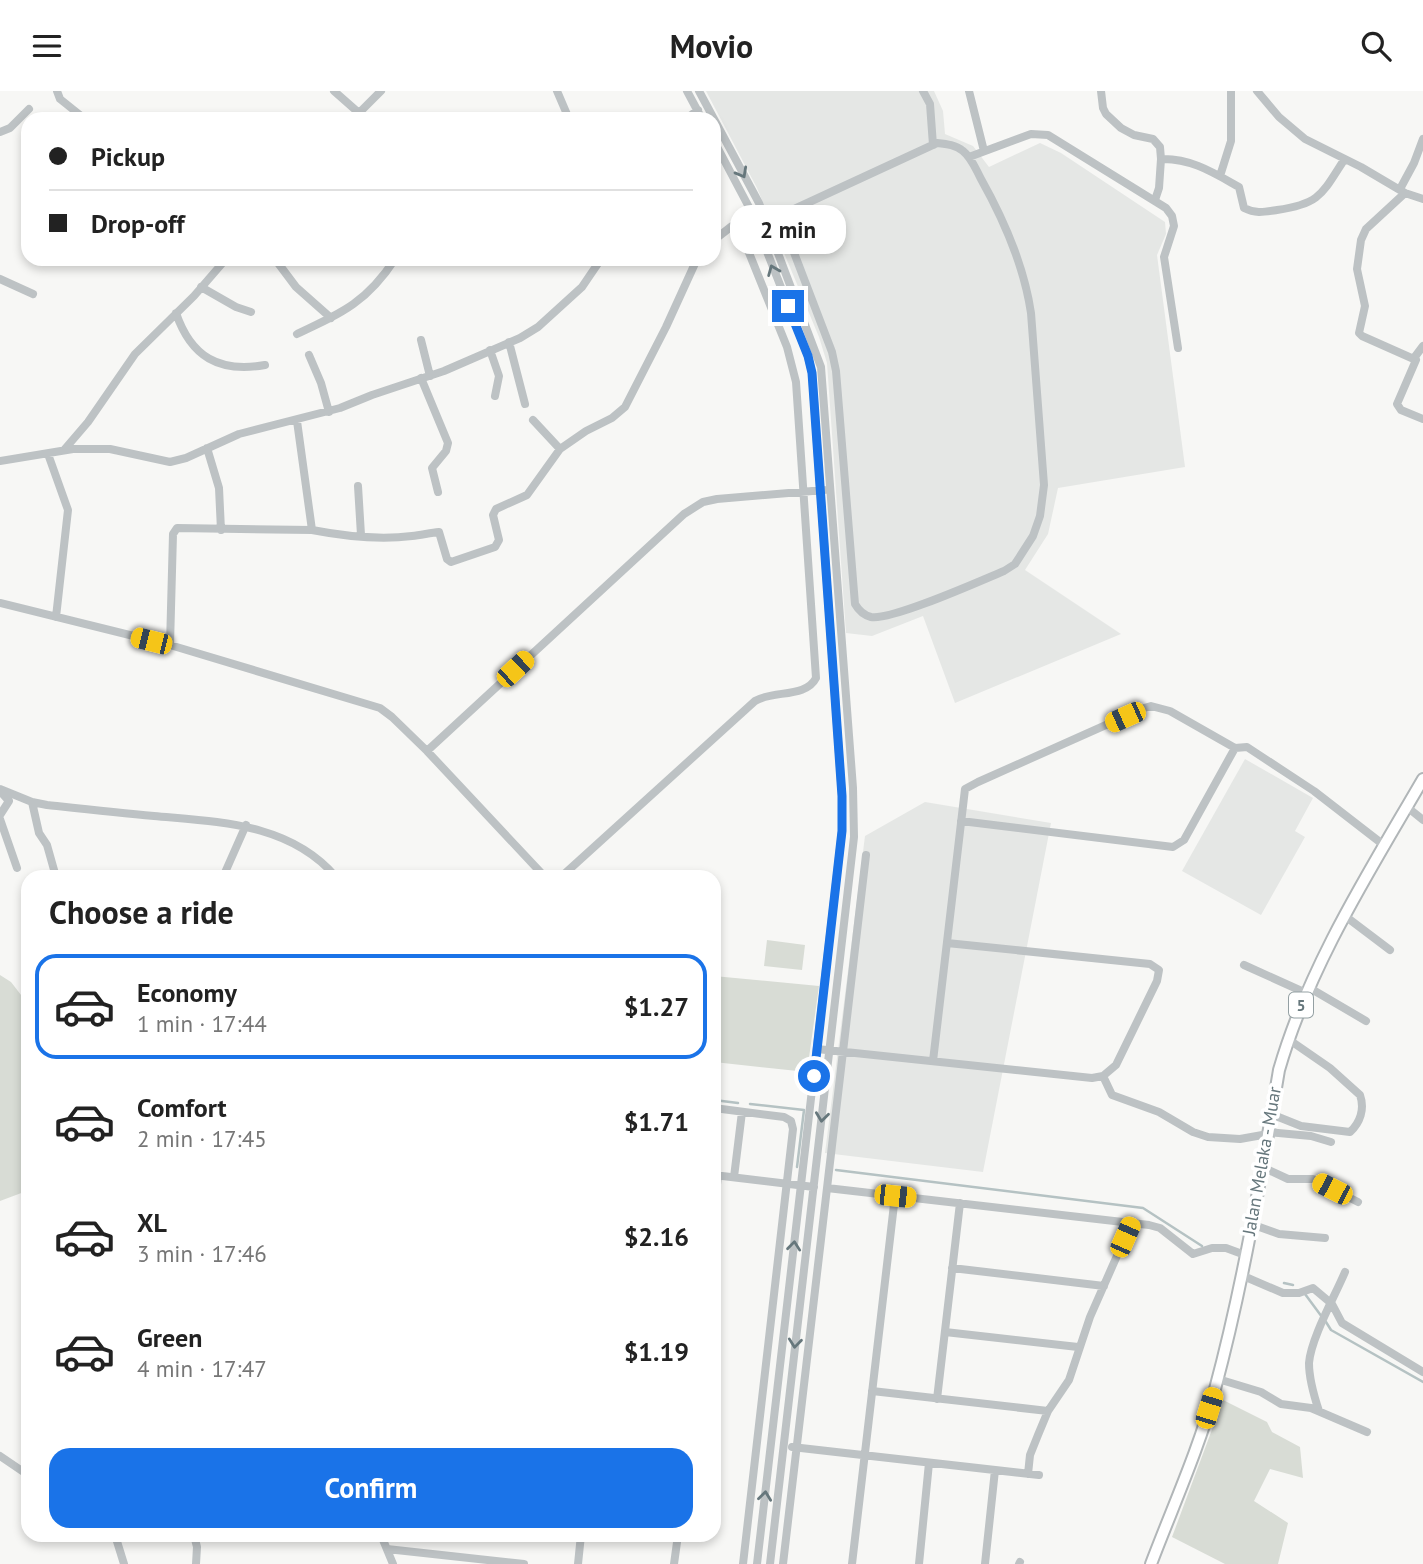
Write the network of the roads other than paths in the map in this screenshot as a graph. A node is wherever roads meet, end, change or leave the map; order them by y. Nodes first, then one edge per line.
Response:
1 (57, 91) edge
2 (334, 91) edge
3 (381, 91) edge
4 (557, 91) edge
5 (687, 91) edge
6 (699, 91) edge
7 (923, 91) edge
8 (969, 91) edge
9 (1101, 91) edge
10 (1231, 91) edge
11 (1257, 91) edge
12 (29, 109) dead end
13 (698, 110) joint
14 (26, 112) edge
15 (76, 112) edge
16 (352, 112) edge
17 (360, 112) edge
18 (566, 112) edge
19 (696, 112) edge
20 (710, 112) edge
21 (21, 117) edge
22 (0, 132) edge
23 (721, 132) edge
24 (1423, 139) edge
25 (933, 145) junction
26 (984, 151) junction
27 (721, 155) edge
28 (969, 157) junction
29 (1161, 159) junction
30 (1344, 160) junction
31 (1220, 176) junction
32 (1402, 191) junction
33 (1423, 199) edge
34 (1155, 200) junction
35 (780, 216) junction
36 (767, 222) junction
37 (757, 227) junction
38 (721, 235) edge
39 (220, 266) edge
40 (280, 266) edge
41 (390, 266) edge
42 (596, 266) edge
43 (695, 266) edge
44 (0, 279) edge
45 (201, 287) junction
46 (33, 295) dead end
47 (251, 312) dead end
48 (176, 313) junction
49 (331, 318) junction
50 (297, 334) dead end
51 (421, 340) dead end
52 (509, 342) junction
53 (1423, 346) edge
54 (1178, 348) dead end
55 (490, 350) junction
56 (309, 355) dead end
57 (1414, 358) junction
58 (265, 365) dead end
59 (426, 377) junction
60 (495, 396) dead end
61 (525, 404) dead end
62 (329, 412) junction
63 (1423, 419) edge
64 (533, 420) dead end
65 (297, 421) junction
66 (207, 448) junction
67 (560, 449) junction
68 (64, 450) junction
69 (48, 454) junction
70 (0, 461) edge
71 (358, 486) dead end
72 (831, 490) junction
73 (820, 491) junction
74 (438, 492) dead end
75 (804, 492) junction
76 (221, 530) junction
77 (312, 530) junction
78 (361, 535) junction
79 (0, 603) edge
80 (56, 617) junction
81 (170, 645) junction
82 (1235, 748) junction
83 (427, 751) junction
84 (1423, 779) edge
85 (0, 790) edge
86 (32, 802) junction
87 (1407, 807) junction
88 (0, 817) edge
89 (1423, 820) edge
90 (961, 821) junction
91 (246, 825) junction
92 (1385, 846) junction
93 (866, 855) dead end
94 (17, 868) dead end
95 (54, 870) edge
96 (225, 870) edge
97 (330, 870) edge
98 (538, 870) edge
99 (569, 870) edge
100 (1346, 916) junction
101 (947, 943) junction
102 (1390, 950) dead end
103 (1244, 965) dead end
104 (1307, 990) junction
105 (1366, 1021) dead end
106 (1288, 1039) junction
107 (817, 1049) junction
108 (830, 1051) junction
109 (843, 1052) junction
110 (933, 1061) junction
111 (1103, 1076) junction
112 (721, 1109) edge
113 (742, 1112) junction
114 (1271, 1114) junction
115 (1268, 1133) junction
116 (1331, 1143) dead end
117 (1262, 1167) junction
118 (721, 1176) edge
119 (734, 1177) junction
120 (787, 1184) junction
121 (801, 1185) junction
122 (814, 1187) junction
123 (827, 1188) junction
124 (895, 1196) junction
125 (1358, 1202) dead end
126 (960, 1203) junction
127 (1131, 1224) junction
128 (1251, 1224) junction
129 (1325, 1237) dead end
130 (1245, 1255) junction
131 (952, 1268) junction
132 (1345, 1272) dead end
133 (1241, 1275) junction
134 (1104, 1286) junction
135 (1330, 1307) junction
136 (945, 1332) junction
137 (1078, 1347) junction
138 (1423, 1372) edge
139 (1218, 1379) junction
140 (872, 1391) junction
141 (937, 1399) junction
142 (1319, 1411) junction
143 (1048, 1412) junction
144 (1367, 1432) dead end
145 (771, 1445) junction
146 (784, 1446) junction
147 (797, 1448) junction
148 (864, 1455) junction
149 (0, 1456) edge
150 (929, 1463) junction
151 (21, 1470) edge
152 (995, 1471) junction
153 (1028, 1474) junction
154 (1039, 1475) dead end
155 (117, 1542) edge
156 (196, 1542) edge
157 (384, 1542) edge
158 (580, 1542) edge
159 (677, 1542) edge
160 (387, 1549) junction
161 (124, 1564) edge
162 (196, 1564) edge
163 (393, 1564) edge
164 (524, 1564) edge
165 (578, 1564) edge
166 (674, 1564) edge
167 (743, 1564) edge
168 (757, 1564) edge
169 (770, 1564) edge
170 (783, 1564) edge
171 (852, 1564) edge
172 (919, 1564) edge
173 (985, 1564) edge
174 (1151, 1564) edge

1 - 15 street
2 - 16 street
3 - 17 street
4 - 18 street
5 - 13 street
6 -> 20 street
7 - 25 street
8 - 26 street
9 - 29 street
10 - 31 street
11 - 30 street
12 - 14 street
13 - 19 street
21 - 22 street
23 -> 36 street
24 - 32 street
25 - 28 street
25 - 35 street
26 - 28 street
26 - 34 street
27 - 37 street
28 - 35 street
29 - 31 street
29 - 34 street
30 - 31 street
30 - 32 street
32 - 33 street
32 - 57 street
34 - 54 street
35 - 36 street
36 - 37 street
36 - 72 street
73 -> 37 street
38 - 75 street
39 - 45 street
40 - 49 street
41 - 49 street
42 - 52 street
43 - 67 street
44 - 46 street
45 - 47 street
45 - 48 street
48 - 58 street
48 - 68 street
49 - 50 street
51 - 59 street
52 - 55 street
52 - 61 street
53 - 57 street
55 - 59 street
55 - 60 street
56 - 62 street
57 - 63 street
59 - 62 street
59 - 74 street
62 - 65 street
64 - 67 street
65 - 66 street
65 - 77 street
66 - 68 street
66 - 76 street
67 - 78 street
68 - 69 street
69 - 70 street
69 - 80 street
71 - 78 street
72 - 73 street
72 - 108 street
73 - 75 street
73 - 107 street
75 - 83 street
75 - 99 street
76 - 77 street
76 - 81 street
77 - 78 street
79 - 80 street
80 - 81 street
81 - 83 street
82 - 90 street
82 - 90 street
82 - 92 street
83 - 98 street
84 - 87 main road, Jalan Melaka - Muar / 5
85 - 86 street
85 - 88 street
86 - 91 street
86 - 95 street
87 - 89 street
87 - 92 main road, Jalan Melaka - Muar / 5
88 - 94 street
90 - 101 street
91 - 96 street
91 - 97 street
92 - 100 main road, Jalan Melaka - Muar / 5
93 - 109 street
100 - 102 street
100 - 104 main road, Jalan Melaka - Muar / 5
101 - 110 street
101 - 111 street
103 - 104 street
104 - 105 street
104 - 106 main road, Jalan Melaka - Muar / 5
106 - 114 main road, Jalan Melaka - Muar / 5
106 - 114 street
107 - 108 street
107 - 121 street
108 - 109 street
108 -> 122 street
109 - 110 street
109 - 123 street
110 - 111 street
111 - 115 street
112 - 113 street
113 - 119 street
113 - 120 street
114 - 115 main road, Jalan Melaka - Muar / 5
115 - 116 street
115 - 117 main road, Jalan Melaka - Muar / 5
117 - 125 street
117 - 128 main road, Jalan Melaka - Muar / 5
118 - 119 street
119 - 120 street
120 - 121 street
120 - 167 street
121 - 122 street
145 -> 121 street
122 -> 146 street
123 - 124 street
123 - 147 street
124 - 126 street
124 - 140 street
126 - 127 street
126 - 131 street
127 - 130 street
127 - 134 street
128 - 129 street
128 - 130 main road, Jalan Melaka - Muar / 5
130 - 133 main road, Jalan Melaka - Muar / 5
131 - 134 street
131 - 136 street
132 - 135 street
133 - 135 street
133 - 139 main road, Jalan Melaka - Muar / 5
134 - 137 street
135 - 138 street
135 - 142 street
136 - 137 street
136 - 141 street
137 - 143 street
139 - 142 street
139 - 174 main road, Jalan Melaka - Muar / 5
140 - 141 street
140 - 148 street
141 - 143 street
142 - 144 street
143 - 153 street
145 - 146 street
168 -> 145 street
146 - 147 street
146 - 169 street
147 - 148 street
147 - 170 street
148 - 150 street
148 - 171 street
149 - 151 street
150 - 152 street
150 - 172 street
152 - 153 street
152 - 173 street
153 - 154 street
155 - 161 street
156 - 162 street
157 - 160 street
158 - 165 street
159 - 166 street
160 - 163 street
160 - 164 street

